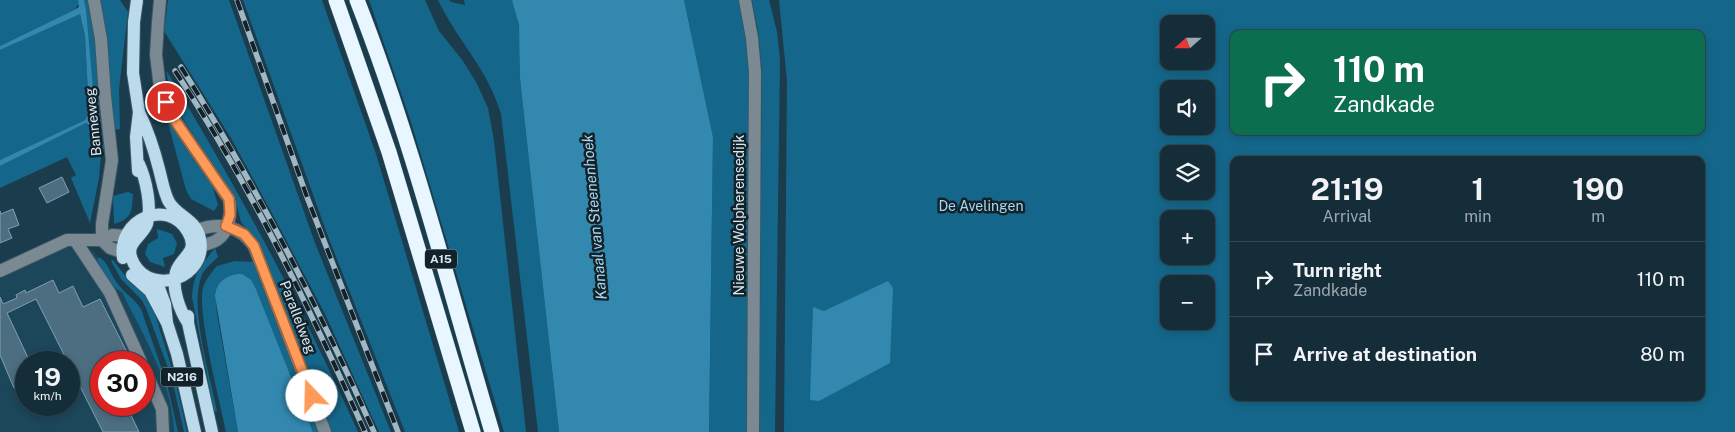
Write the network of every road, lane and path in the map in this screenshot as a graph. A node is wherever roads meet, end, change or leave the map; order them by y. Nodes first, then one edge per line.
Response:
1 (94, 0) edge
2 (137, 0) edge
3 (160, 0) edge
4 (336, 0) edge
5 (357, 0) edge
6 (745, 0) edge
7 (139, 112) junction
8 (144, 217) junction
9 (226, 226) junction
10 (192, 231) junction
11 (124, 236) junction
12 (75, 240) junction
13 (102, 240) junction
14 (201, 246) junction
15 (127, 253) junction
16 (0, 271) edge
17 (179, 278) junction
18 (152, 283) junction
19 (136, 351) edge
20 (155, 393) edge
21 (163, 432) edge
22 (195, 432) edge
23 (212, 432) edge
24 (326, 432) edge
25 (473, 432) edge
26 (492, 432) edge
27 (753, 432) edge

1 - 13 street, Banneweg
2 - 7 main road, bridge
3 - 9 street, bridge
4 - 25 highway, A15
5 - 26 highway, A15
6 - 27 street, Nieuwe Wolpherensedijk
7 - 8 main road
7 - 10 main road
8 - 10 main road
8 - 11 main road
8 - 15 main road
9 - 10 street
9 - 14 street
9 - 24 street, Parallelweg
10 - 14 main road
10 - 17 main road
11 - 13 street
11 - 15 main road
12 - 13 street
12 - 16 street
12 - 19 street
13 - 15 street
14 - 17 main road
15 - 18 main road, N216
17 - 18 main road
17 - 23 main road, N216
18 - 22 main road, N216
20 - 21 street

